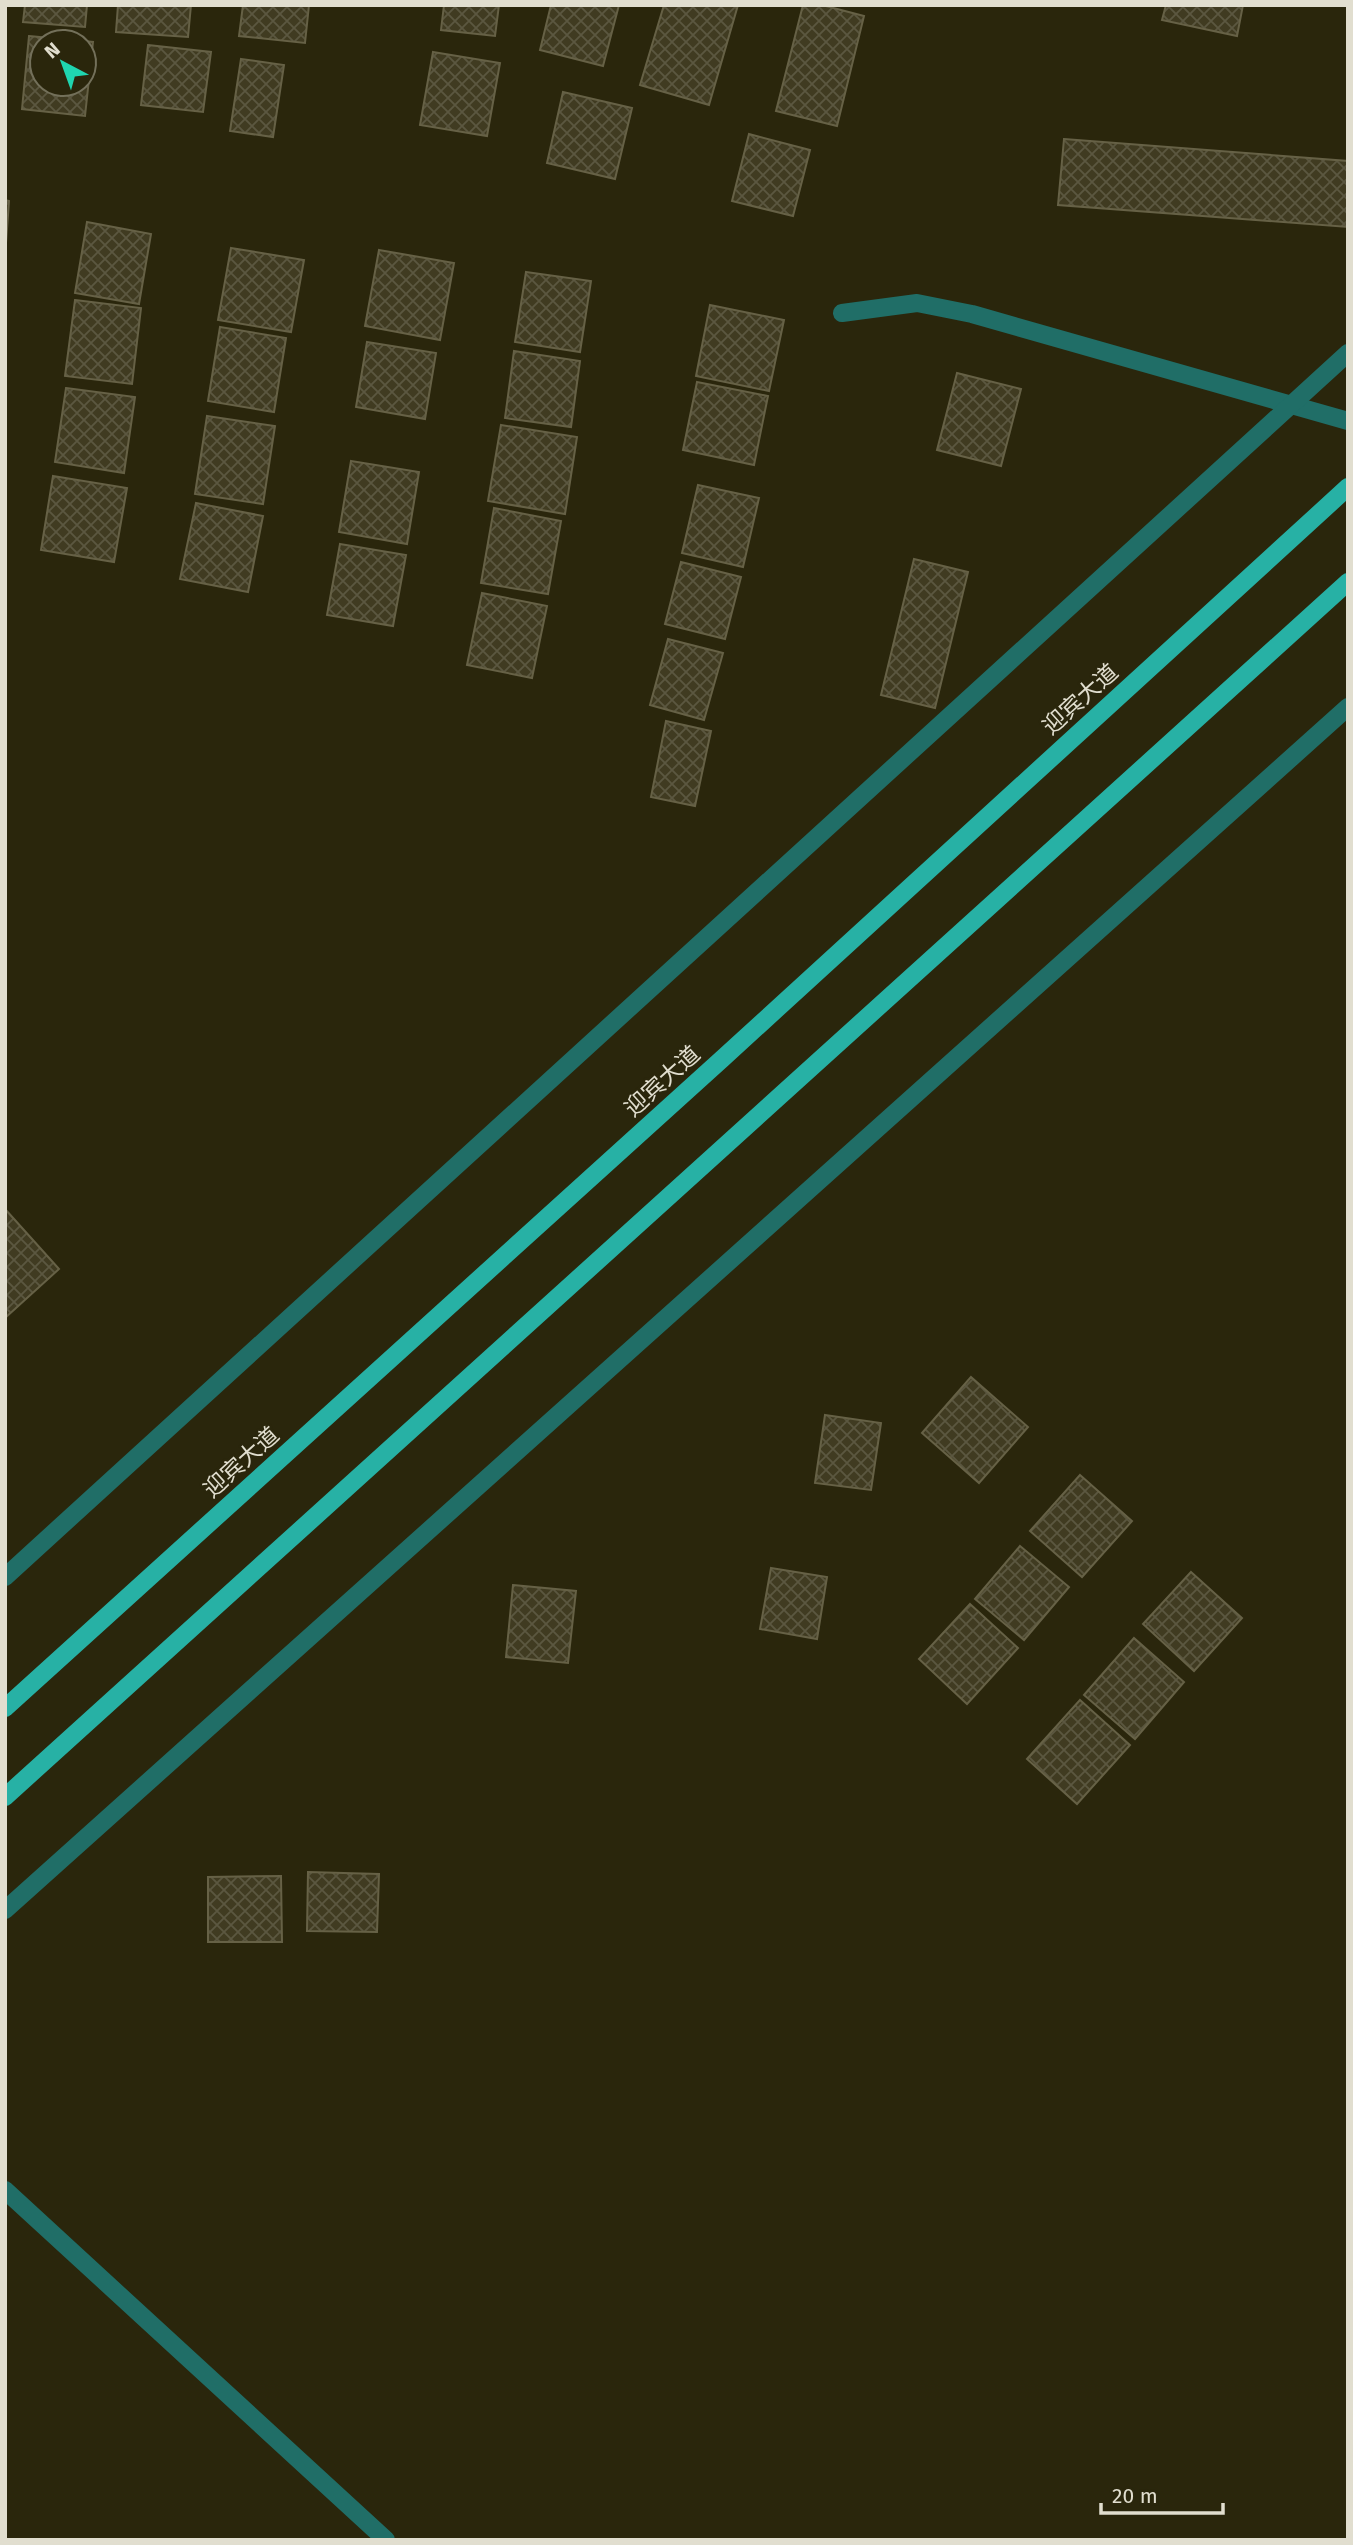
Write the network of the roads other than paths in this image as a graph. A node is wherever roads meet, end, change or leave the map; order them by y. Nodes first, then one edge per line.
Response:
1 (842, 313) dead end
2 (1348, 353) edge
3 (1290, 404) junction
4 (1348, 421) edge
5 (1348, 487) edge
6 (1348, 582) edge
7 (1348, 707) edge
8 (5, 1577) edge
9 (5, 1708) edge
10 (5, 1797) edge
11 (5, 1910) edge
12 (5, 2190) edge
13 (386, 2540) edge

1 - 3 street
2 - 3 street
3 - 4 street
3 - 8 street
5 - 9 main road, 迎宾大道
6 - 10 main road
7 - 11 street
12 - 13 street

